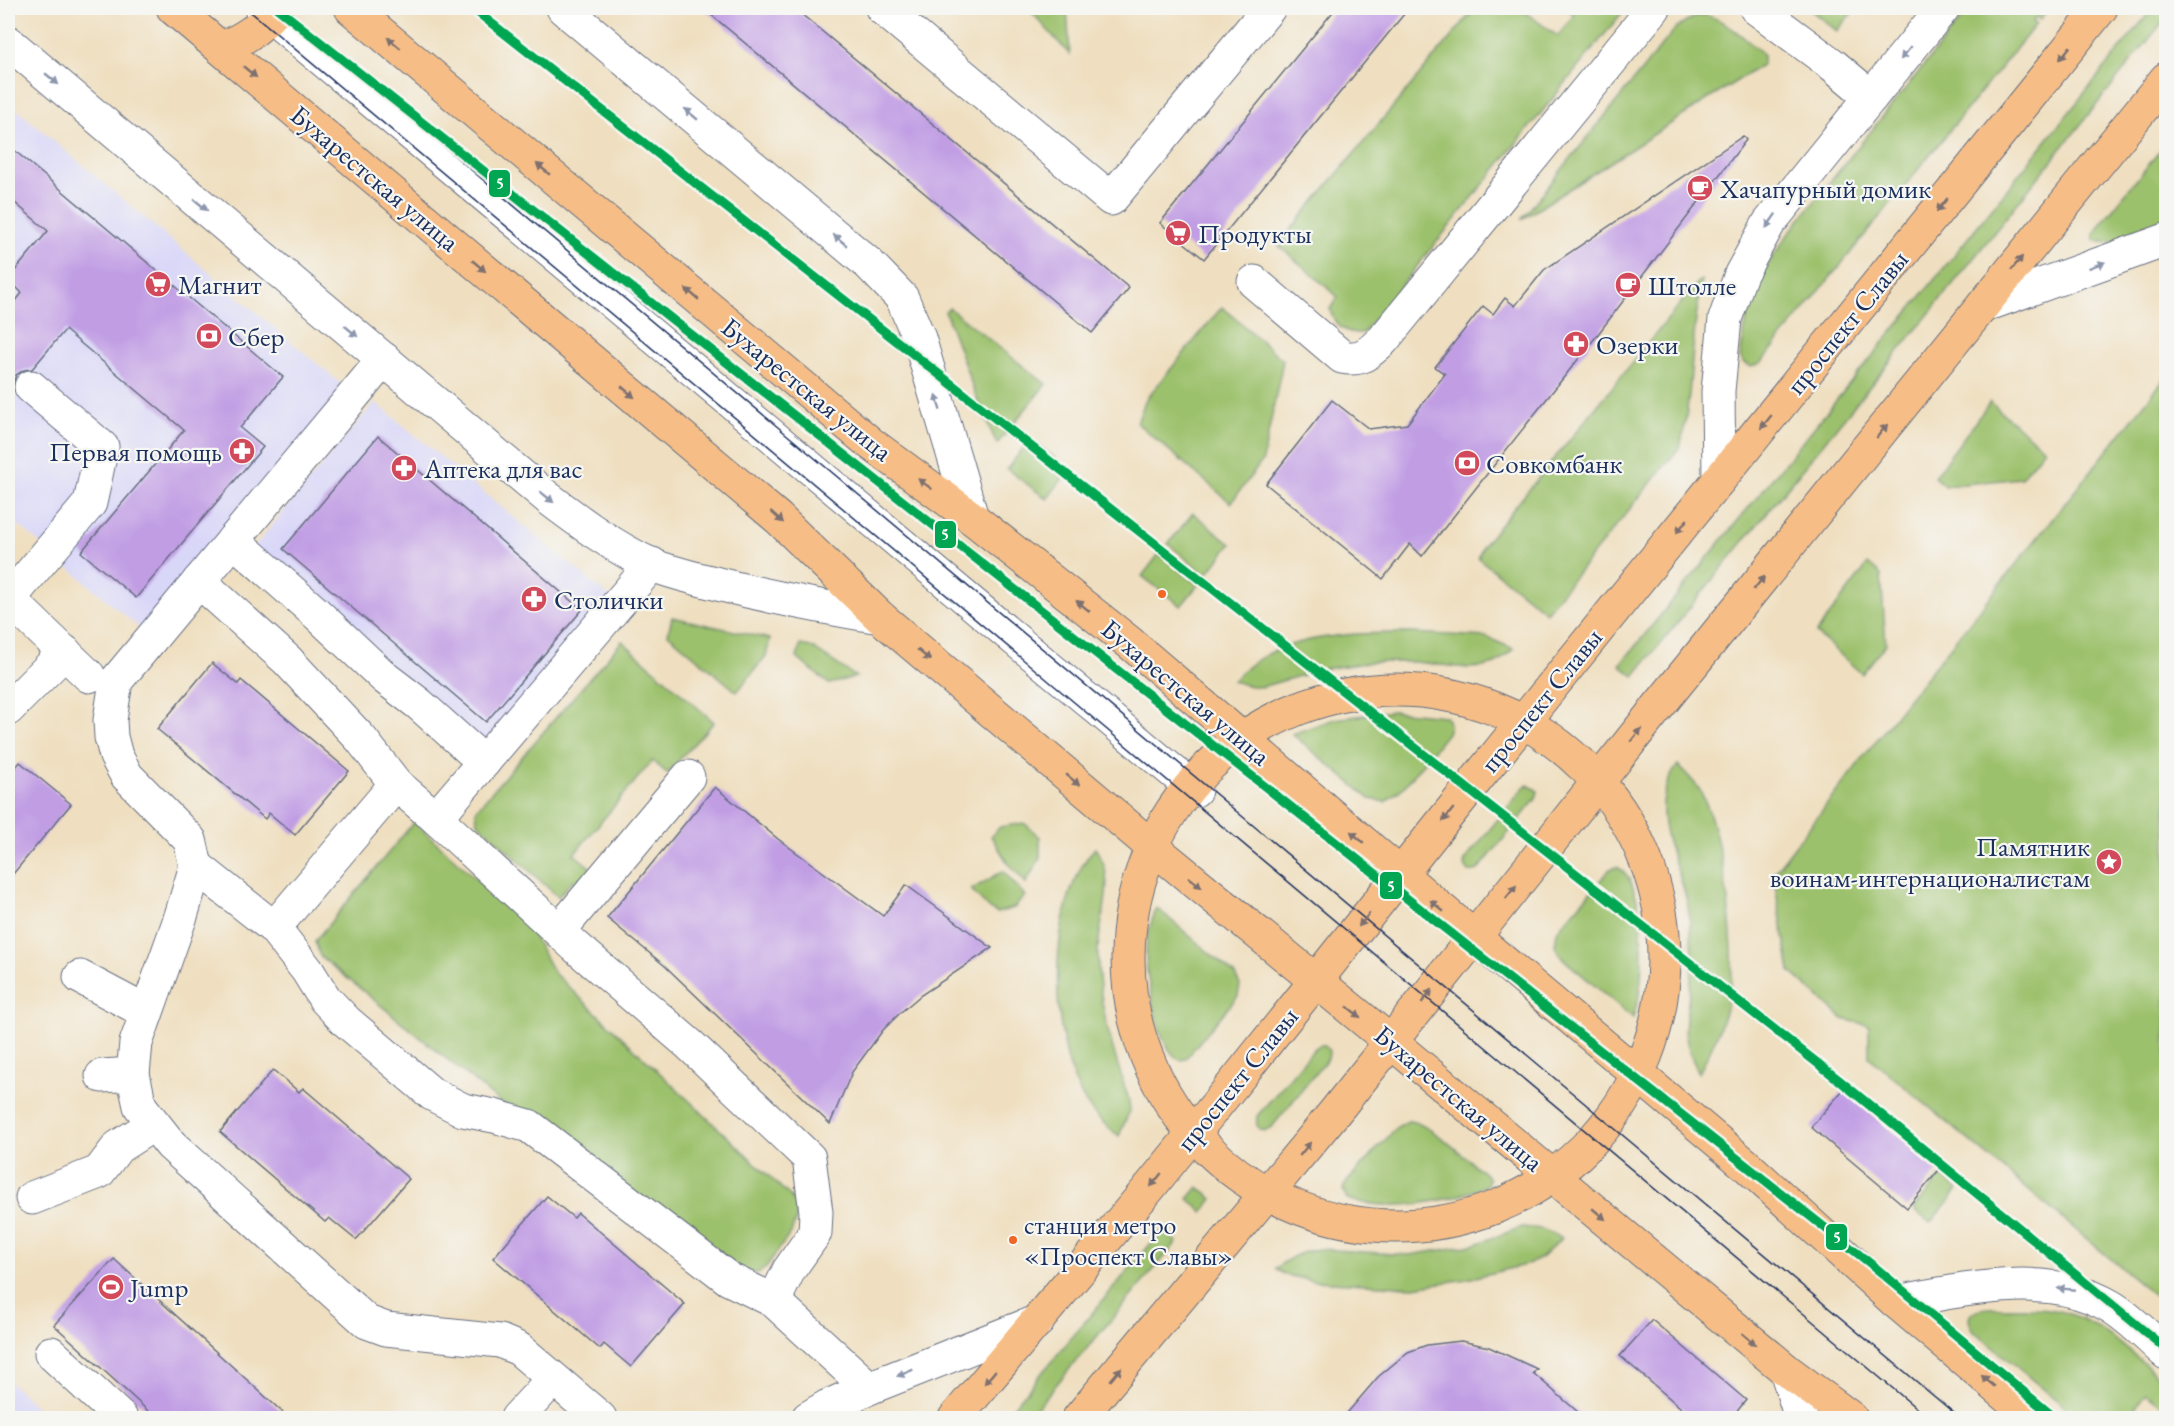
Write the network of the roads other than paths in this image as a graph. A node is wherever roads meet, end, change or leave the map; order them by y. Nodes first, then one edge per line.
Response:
1 (173, 8) edge
2 (351, 8) edge
3 (562, 8) edge
4 (882, 8) edge
5 (1269, 8) edge
6 (1654, 8) edge
7 (1756, 8) edge
8 (1943, 8) edge
9 (2101, 8) edge
10 (269, 10) edge
11 (8, 42) edge
12 (222, 48) junction
13 (2166, 79) edge
14 (1871, 98) junction
15 (2166, 240) edge
16 (1254, 282) dead end
17 (1983, 306) junction
18 (384, 359) junction
19 (31, 387) dead end
20 (1719, 480) junction
21 (972, 518) junction
22 (233, 540) junction
23 (652, 564) junction
24 (199, 581) junction
25 (8, 598) edge
26 (880, 617) junction
27 (56, 661) junction
28 (102, 678) junction
29 (8, 710) edge
30 (1525, 721) junction
31 (1241, 737) junction
32 (484, 762) junction
33 (688, 777) dead end
34 (1600, 780) junction
35 (396, 784) junction
36 (1195, 790) junction
37 (436, 818) junction
38 (1150, 845) junction
39 (196, 866) junction
40 (1401, 875) junction
41 (274, 928) junction
42 (560, 931) junction
43 (1474, 937) junction
44 (80, 977) dead end
45 (1317, 981) junction
46 (146, 1012) junction
47 (1391, 1042) junction
48 (1638, 1074) junction
49 (154, 1124) junction
50 (1192, 1134) junction
51 (1554, 1176) junction
52 (1268, 1194) junction
53 (33, 1198) dead end
54 (774, 1301) junction
55 (1896, 1302) junction
56 (1038, 1321) junction
57 (51, 1353) dead end
58 (2166, 1353) edge
59 (1786, 1370) junction
60 (553, 1379) junction
61 (869, 1388) junction
62 (121, 1419) edge
63 (518, 1419) edge
64 (600, 1419) edge
65 (808, 1419) edge
66 (955, 1419) edge
67 (1079, 1419) edge
68 (1801, 1419) edge
69 (1851, 1419) edge
70 (2033, 1419) edge

1 - 12 main road, Бухарестская улица
21 -> 2 main road, Бухарестская улица
21 -> 3 street
4 - 5 street
6 - 16 street
7 - 14 street
8 -> 14 street
9 -> 20 main road, проспект Славы
10 - 12 main road
10 - 36 street
11 -> 18 street
12 -> 26 main road, Бухарестская улица
17 -> 13 main road
14 -> 20 street
17 -> 15 street
34 -> 17 main road
18 - 22 street
18 -> 23 street
19 - 25 street
20 -> 30 main road, проспект Славы
31 -> 21 main road, Бухарестская улица
22 - 24 street
22 - 32 street
23 - 26 street
23 - 32 street
24 - 28 street
24 - 35 street
25 - 27 street
26 -> 38 main road, Бухарестская улица
27 - 28 street
27 - 29 street
28 - 39 street
30 - 31 main road
30 - 34 main road
30 -> 40 main road, проспект Славы
31 - 36 main road
40 -> 31 main road, Бухарестская улица
32 - 37 street
33 - 42 street
43 -> 34 main road
34 - 48 main road
35 - 37 street
35 - 41 street
36 - 38 main road
37 - 42 street
38 -> 45 main road, Бухарестская улица
38 - 50 main road
39 - 41 street
39 - 46 street
43 -> 40 main road, Бухарестская улица
40 -> 45 main road, проспект Славы
41 - 54 street
42 - 54 street
47 -> 43 main road
43 - 48 main road, Бухарестская улица
44 - 46 street
45 -> 47 main road, Бухарестская улица
45 - 50 main road, проспект Славы
46 - 49 street
47 - 51 main road, Бухарестская улица
52 -> 47 main road
48 - 51 main road
48 - 55 main road, Бухарестская улица
49 - 53 street
49 - 60 street
50 - 52 main road
50 -> 56 main road, проспект Славы
51 - 52 main road
51 -> 59 main road, Бухарестская улица
67 -> 52 main road
54 - 61 street
58 -> 55 street
70 -> 55 main road, Бухарестская улица
56 -> 61 street
56 -> 66 main road, проспект Славы
57 - 62 street
59 - 68 street
59 - 69 main road, Бухарестская улица
60 - 63 street
60 - 64 street
61 - 65 street

